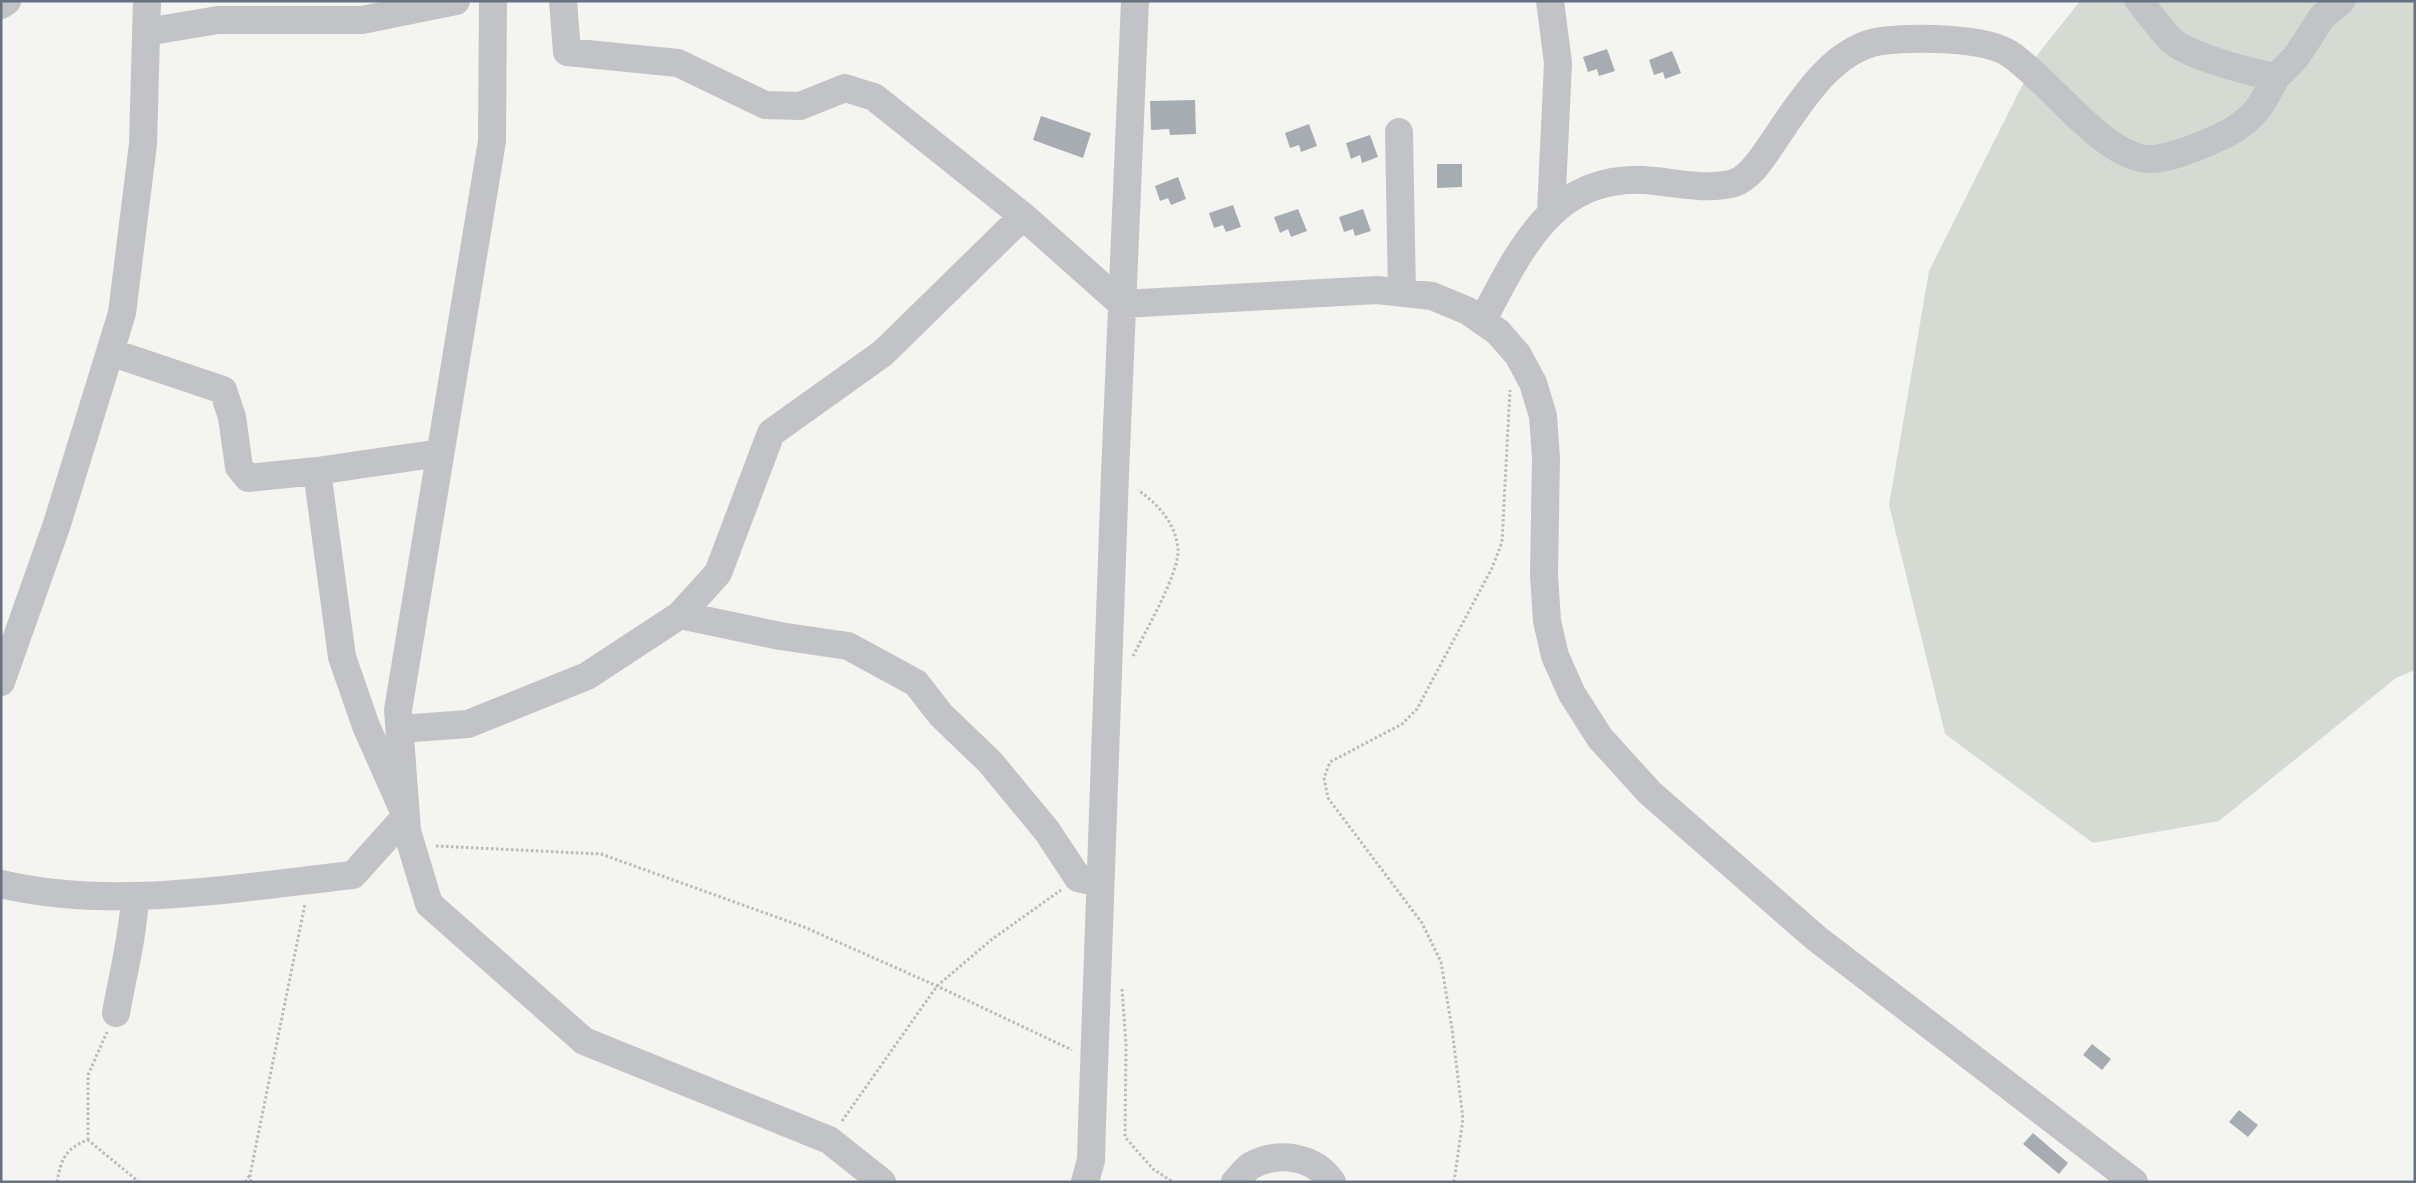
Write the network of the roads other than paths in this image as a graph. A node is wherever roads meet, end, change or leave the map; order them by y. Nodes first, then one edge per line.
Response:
1 (7, 1) edge
2 (147, 1) edge
3 (456, 1) edge
4 (493, 1) edge
5 (563, 1) edge
6 (1135, 1) edge
7 (1550, 1) edge
8 (2139, 1) edge
9 (2341, 1) edge
10 (1, 5) edge
11 (275, 10) edge
12 (146, 32) junction
13 (2276, 77) junction
14 (1400, 132) dead end
15 (1551, 212) junction
16 (1023, 216) junction
17 (1402, 292) junction
18 (1122, 304) junction
19 (1482, 321) junction
20 (110, 352) junction
21 (440, 453) junction
22 (317, 471) junction
23 (680, 614) junction
24 (1, 682) edge
25 (400, 729) junction
26 (406, 816) junction
27 (1089, 881) junction
28 (1, 884) edge
29 (135, 897) junction
30 (116, 1013) road end
31 (882, 1182) edge
32 (1085, 1182) edge
33 (1235, 1182) edge
34 (1332, 1182) edge
35 (2134, 1182) edge

1 - 10 street
2 - 12 street
3 - 11 street
4 - 21 street
5 - 16 street
6 - 18 street
7 - 15 street
8 - 13 street
9 - 13 street
11 - 12 street
12 - 20 street
13 - 15 street
14 - 17 street
15 - 19 street
16 - 18 street
16 - 23 street
17 - 18 street
17 - 19 street
18 - 27 street
19 - 35 street
20 - 22 street
20 - 24 street
21 - 22 street
21 - 25 street
22 - 26 street
23 - 25 street
23 - 27 street
25 - 26 street
26 - 29 street
26 - 31 street
27 - 32 street
28 - 29 street
29 - 30 street
33 - 34 street

